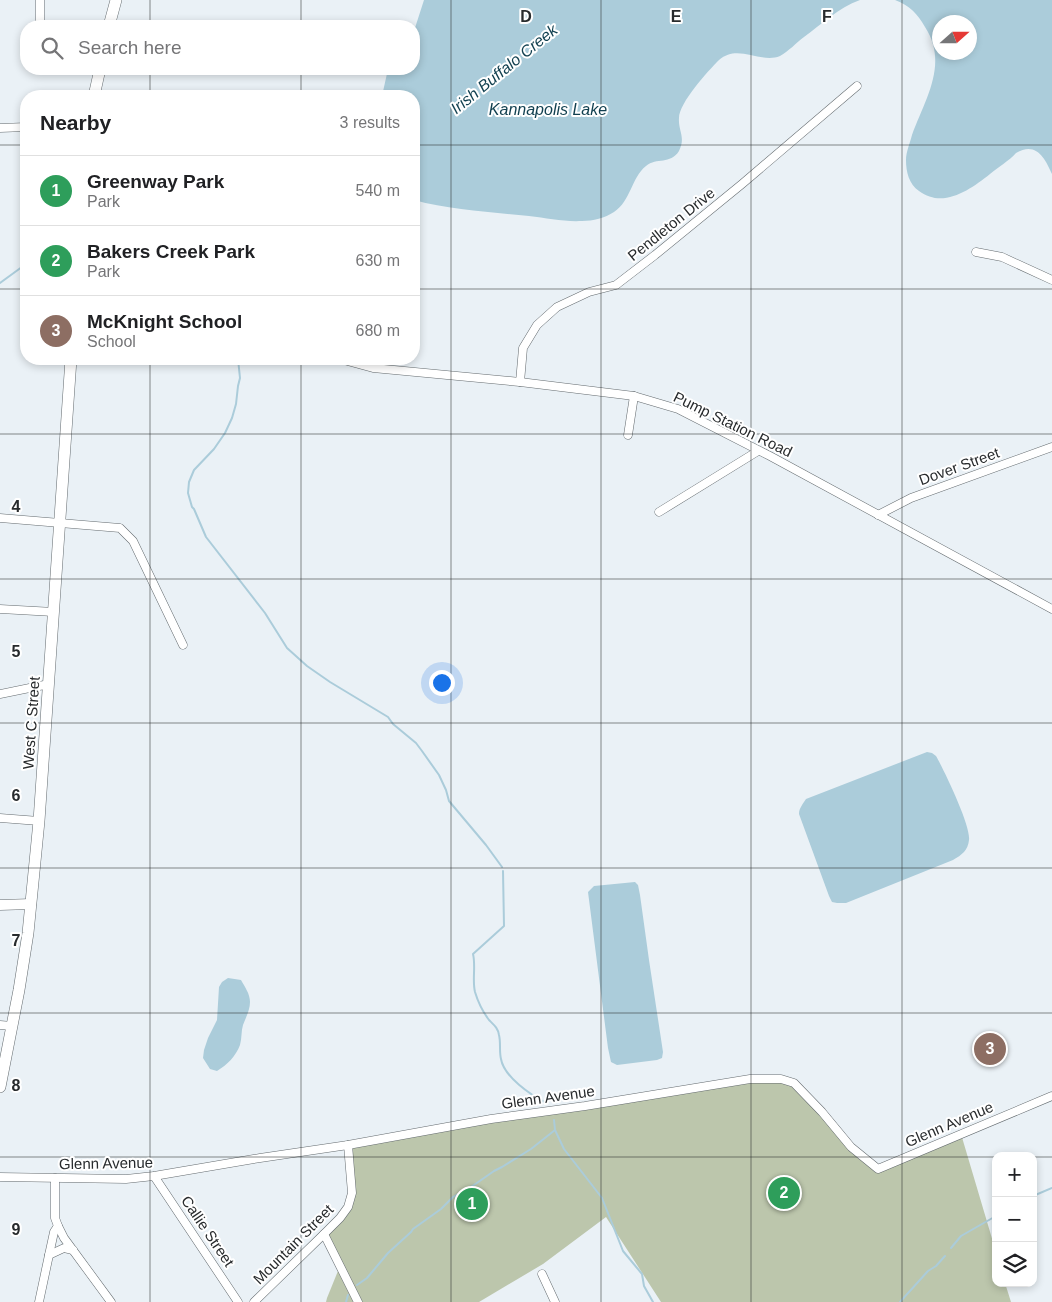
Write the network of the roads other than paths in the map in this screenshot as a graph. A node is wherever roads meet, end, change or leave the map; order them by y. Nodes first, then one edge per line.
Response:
1 (40, 0) edge
2 (116, 0) edge
3 (40, 20) edge
4 (111, 20) edge
5 (99, 75) edge
6 (857, 86) dead end
7 (95, 90) edge
8 (20, 127) edge
9 (0, 128) edge
10 (976, 252) dead end
11 (1052, 280) edge
12 (71, 365) edge
13 (362, 365) edge
14 (520, 382) junction
15 (634, 396) junction
16 (628, 435) dead end
17 (1052, 447) edge
18 (758, 450) junction
19 (659, 512) dead end
20 (878, 515) junction
21 (0, 518) edge
22 (59, 524) junction
23 (0, 609) edge
24 (1052, 609) edge
25 (54, 612) junction
26 (183, 645) dead end
27 (49, 684) junction
28 (0, 694) edge
29 (0, 818) edge
30 (39, 821) junction
31 (31, 904) junction
32 (0, 905) edge
33 (6, 1026) edge
34 (0, 1087) edge
35 (1052, 1096) edge
36 (348, 1145) junction
37 (0, 1176) edge
38 (154, 1176) junction
39 (54, 1178) junction
40 (58, 1226) junction
41 (324, 1234) junction
42 (74, 1250) junction
43 (49, 1254) junction
44 (542, 1274) dead end
45 (39, 1302) edge
46 (111, 1302) edge
47 (238, 1302) edge
48 (254, 1302) edge
49 (358, 1302) edge
50 (555, 1302) edge

1 - 3 street
2 - 4 main road
5 - 7 main road
6 - 14 street, Pendleton Drive
8 - 9 street
10 - 11 street
12 - 22 main road, West C Street
13 - 14 street, Pump Station Road
14 - 15 street, Pump Station Road
15 - 16 street
15 - 18 street, Pump Station Road
17 - 20 street, Dover Street
18 - 19 street
18 - 20 street, Pump Station Road
20 - 24 street, Pump Station Road
21 - 22 street
22 - 25 main road, West C Street
22 - 26 street
23 - 25 street
25 - 27 main road, West C Street
27 - 28 street
27 - 30 main road, West C Street
29 - 30 street
30 - 31 main road, West C Street
31 - 32 street
31 - 33 main road, West C Street
33 - 34 main road, West C Street
35 - 36 street, Glenn Avenue
36 - 38 street, Glenn Avenue
36 - 41 street, Mountain Street
37 - 39 street, Glenn Avenue
38 - 39 street, Glenn Avenue
38 - 47 street, Callie Street
39 - 40 street
40 - 42 street
40 - 43 street
41 - 48 street, Mountain Street
41 - 49 street
42 - 43 street
42 - 46 street
43 - 45 street
44 - 50 street

